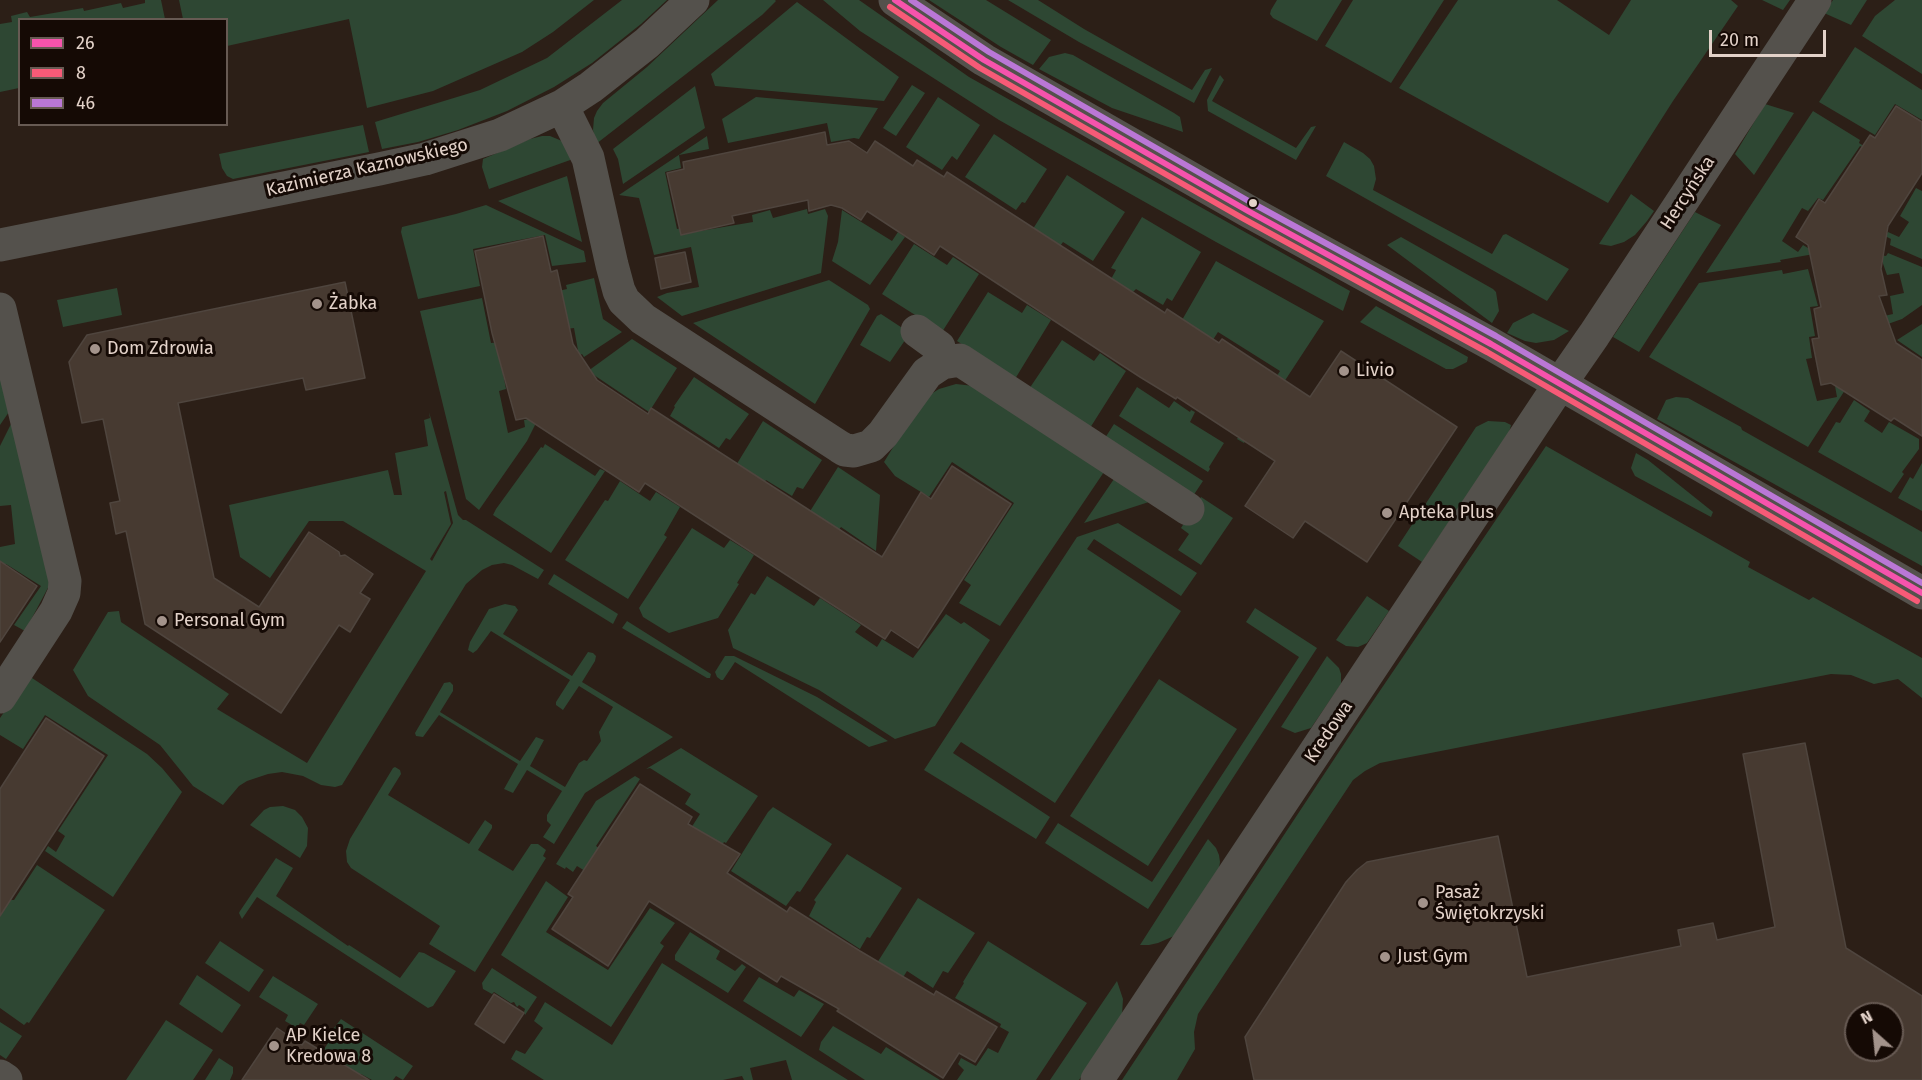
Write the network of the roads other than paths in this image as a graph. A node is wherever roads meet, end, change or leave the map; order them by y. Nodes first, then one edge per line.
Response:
1 (693, 0) edge
2 (895, 0) edge
3 (1815, 0) edge
4 (562, 106) junction
5 (0, 245) edge
6 (0, 309) edge
7 (916, 331) dead end
8 (942, 363) junction
9 (1560, 384) junction
10 (1188, 509) dead end
11 (1922, 593) edge
12 (0, 697) edge
13 (0, 1076) edge
14 (6, 1080) edge
15 (1097, 1080) edge

1 - 4 street, Kazimierza Kaznowskiego
2 - 9 street
3 - 9 street, Hercyńska
4 - 5 street, Kazimierza Kaznowskiego
4 - 8 street
6 - 12 street
7 - 8 street
8 - 10 street
9 - 11 street
9 - 15 street, Kredowa
13 - 14 street

